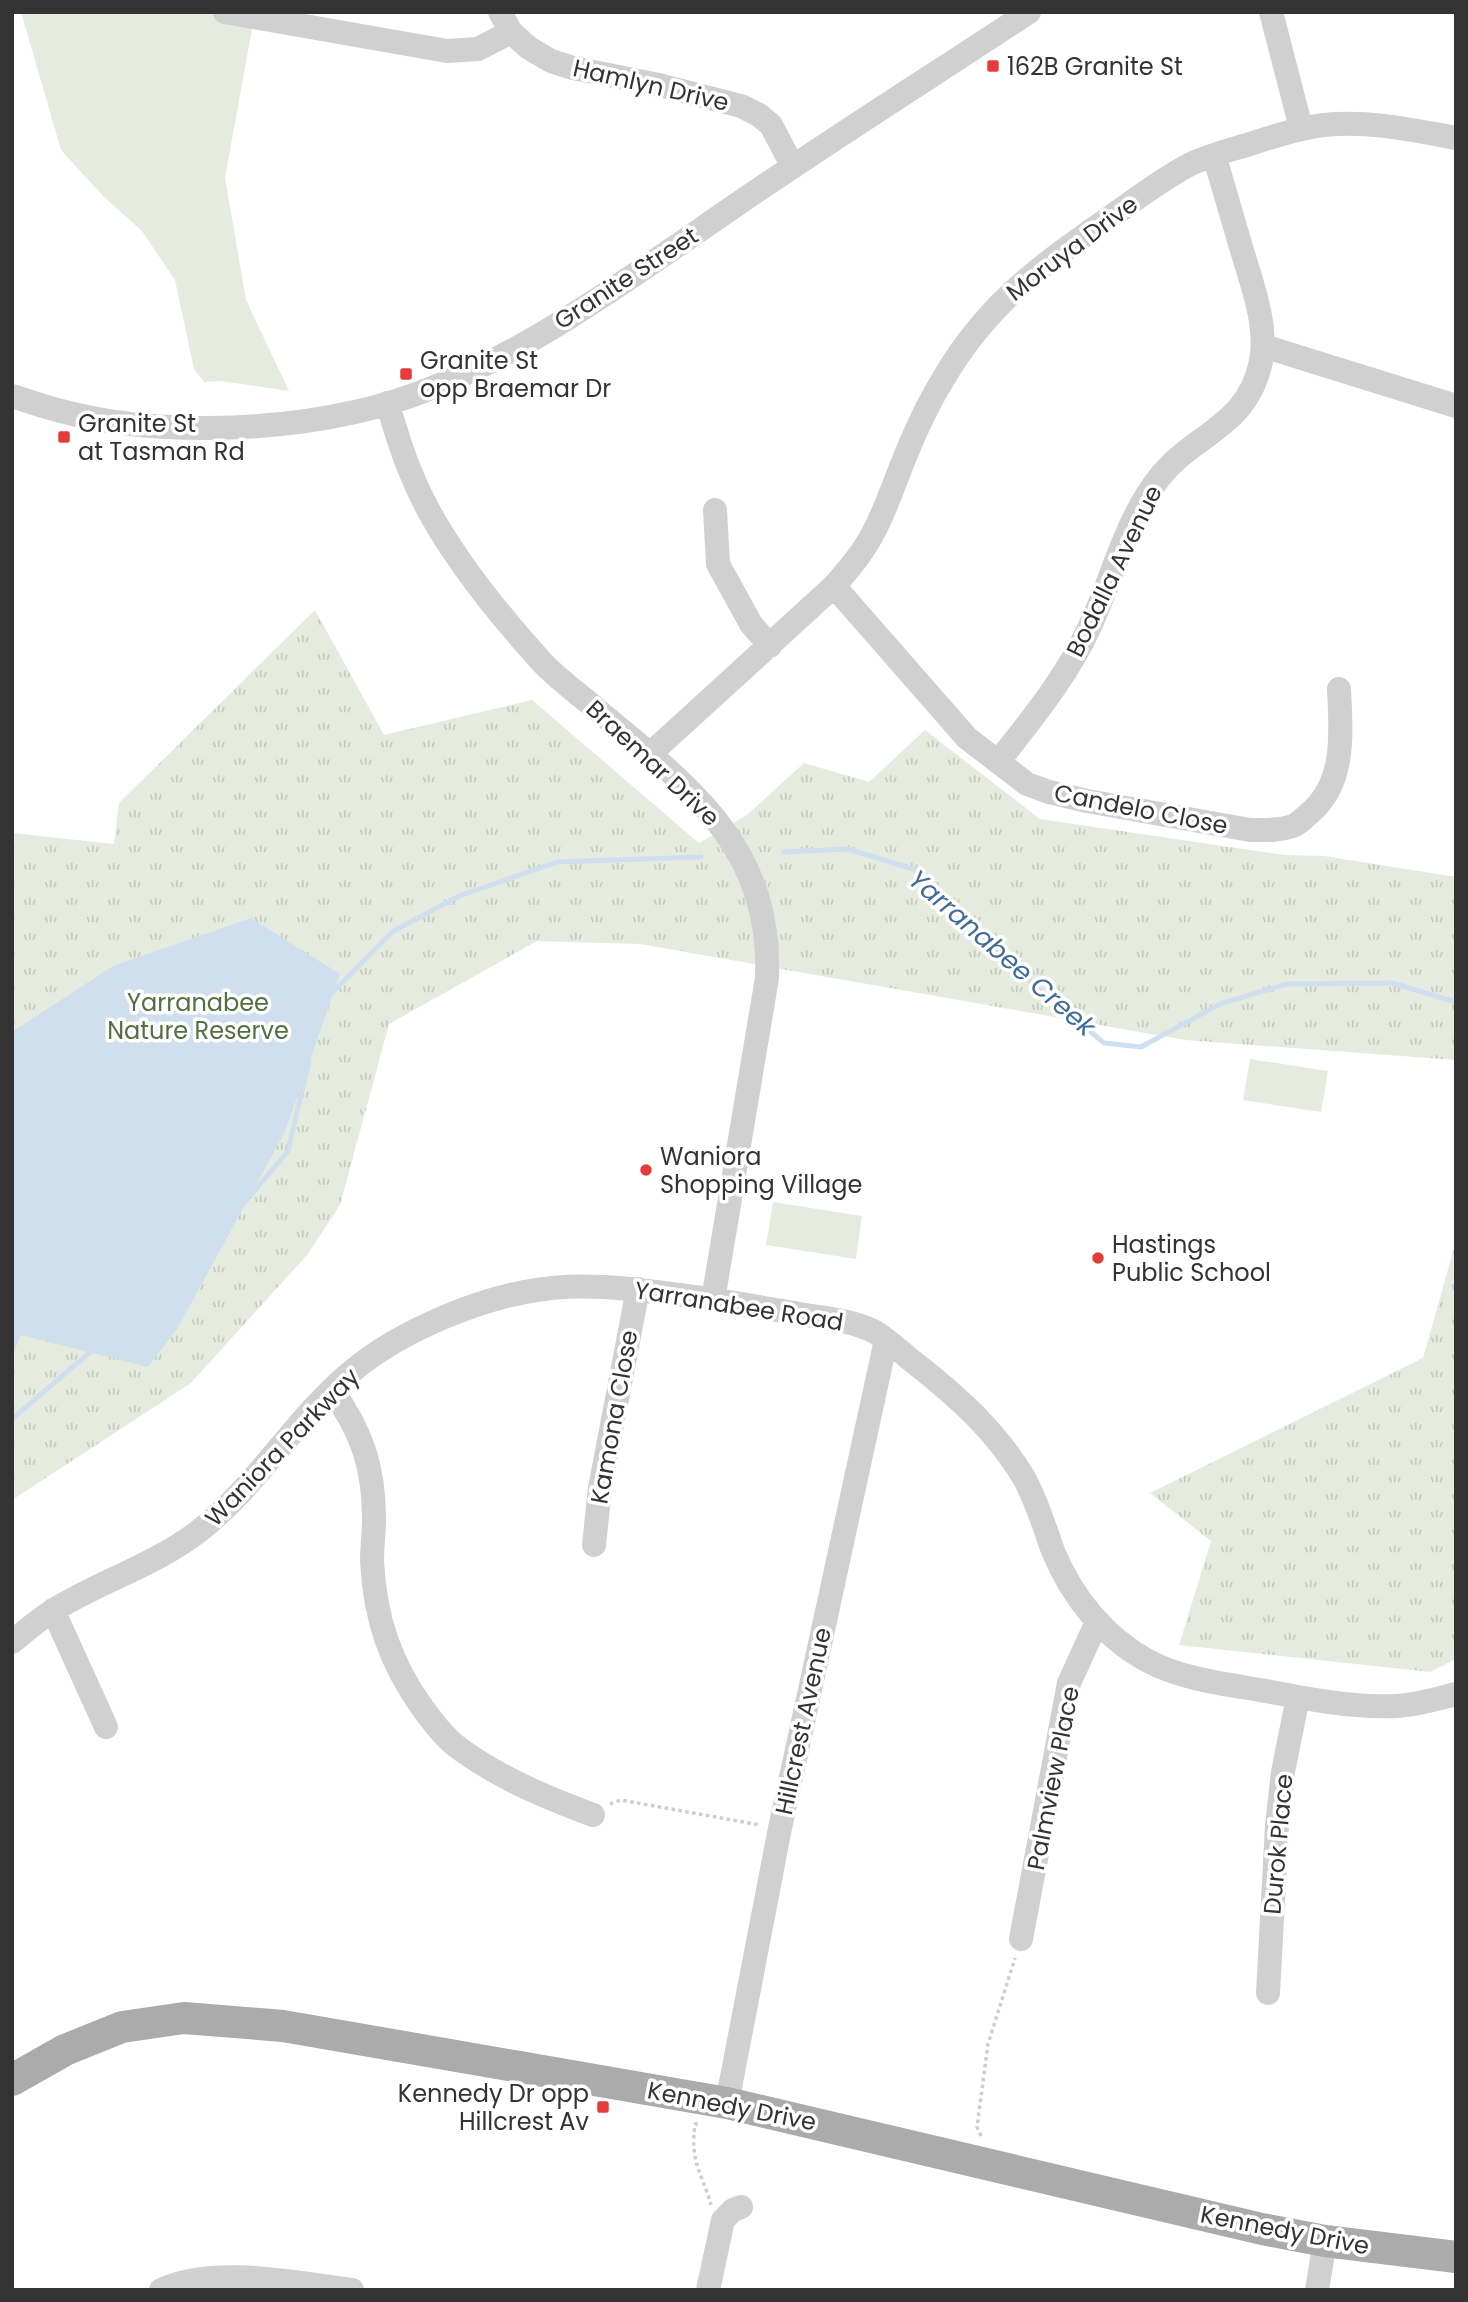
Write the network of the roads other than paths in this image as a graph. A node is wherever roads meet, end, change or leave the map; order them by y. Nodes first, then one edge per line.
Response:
1 (225, 12) edge
2 (1029, 12) edge
3 (1271, 12) edge
4 (506, 22) edge
5 (1301, 128) junction
6 (1456, 138) edge
7 (1214, 155) junction
8 (793, 166) junction
9 (1263, 346) junction
10 (12, 396) edge
11 (387, 403) junction
12 (1456, 406) edge
13 (715, 510) dead end
14 (834, 586) junction
15 (770, 646) junction
16 (1339, 689) dead end
17 (650, 754) junction
18 (998, 762) junction
19 (638, 1289) junction
20 (713, 1300) junction
21 (406, 1335) joint
22 (886, 1340) junction
23 (332, 1390) junction
24 (594, 1545) dead end
25 (53, 1610) junction
26 (1097, 1622) junction
27 (12, 1642) edge
28 (1456, 1693) edge
29 (1298, 1697) junction
30 (106, 1727) dead end
31 (593, 1815) road end
32 (1021, 1939) road end
33 (1268, 1993) dead end
34 (12, 2080) edge
35 (718, 2114) junction
36 (732, 2213) road end
37 (1325, 2241) junction
38 (1456, 2257) edge
39 (161, 2290) edge
40 (352, 2290) edge
41 (708, 2290) edge
42 (1317, 2290) edge

1 - 4 street
2 - 8 street, Granite Street
3 - 5 street
4 - 8 street, Hamlyn Drive
5 - 6 street, Moruya Drive
5 - 7 street, Moruya Drive
7 - 9 street, Bodalla Avenue
7 - 14 street, Moruya Drive
8 - 11 street, Granite Street
9 - 12 street
9 - 18 street, Bodalla Avenue
10 - 11 street, Granite Street
11 - 17 street, Braemar Drive
13 - 15 street
14 - 15 street, Moruya Drive
14 - 18 street, Candelo Close
15 - 17 street, Moruya Drive
16 - 18 street, Candelo Close
17 - 20 street, Braemar Drive
19 - 20 street, Yarranabee Road
19 - 21 street, Yarranabee Road
19 - 24 street, Kamona Close
20 - 22 street, Yarranabee Road
21 - 23 street, Waniora Parkway
22 - 26 street, Yarranabee Road
22 - 35 street, Hillcrest Avenue
23 - 25 street, Waniora Parkway
23 - 31 street
25 - 27 street, Waniora Parkway
25 - 30 street
26 - 29 street, Yarranabee Road
26 - 32 street, Palmview Place
28 - 29 street, Yarranabee Road
29 - 33 street, Durok Place
34 - 35 main road, Kennedy Drive
35 - 37 main road, Kennedy Drive
36 - 41 street
37 - 38 main road, Kennedy Drive
37 - 42 street
39 - 40 street

